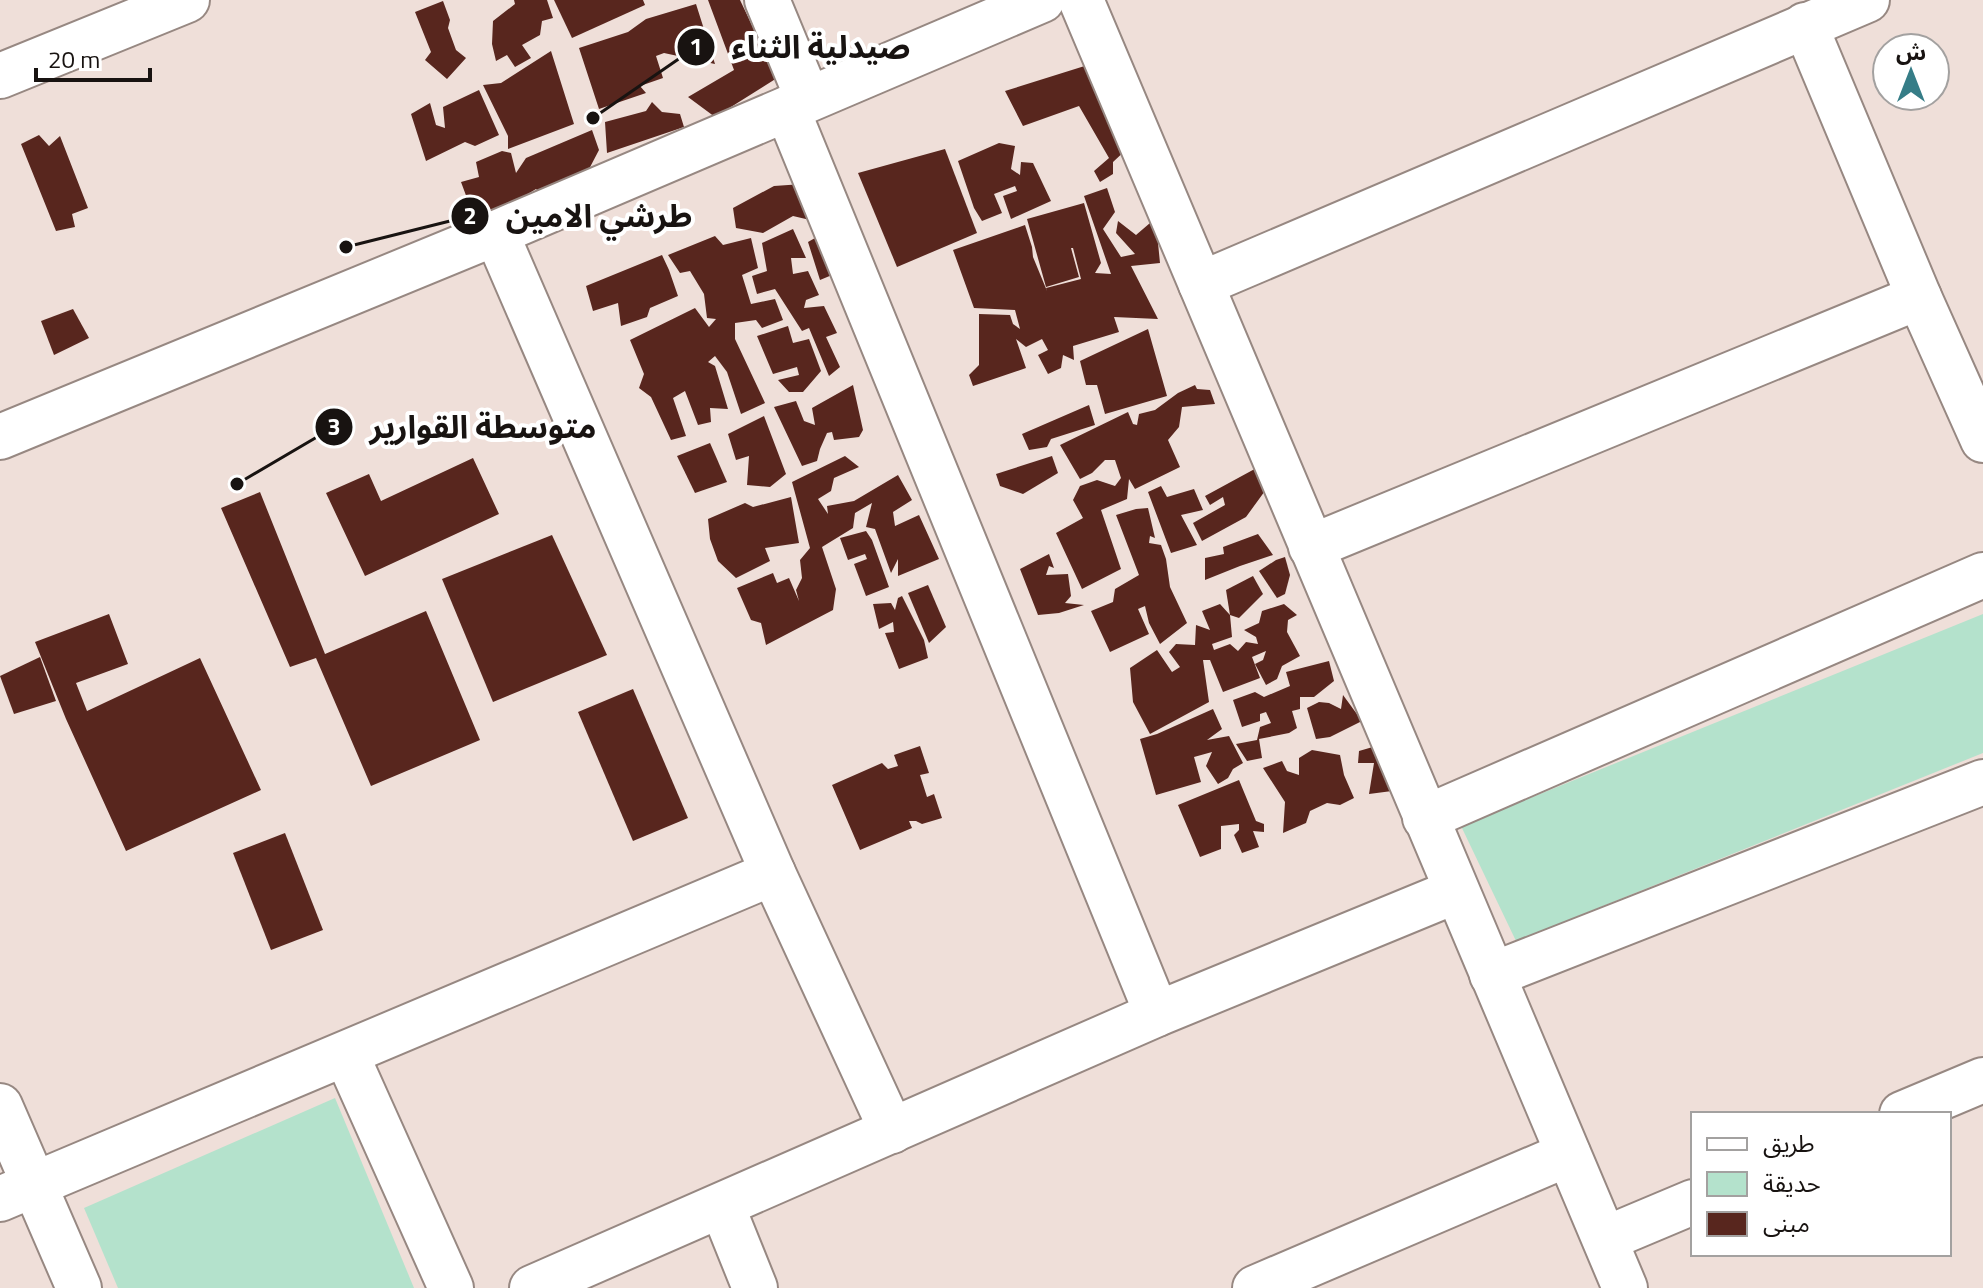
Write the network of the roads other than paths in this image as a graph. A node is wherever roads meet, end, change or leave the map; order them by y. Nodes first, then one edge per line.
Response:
1 (187, 0) edge
2 (767, 0) edge
3 (1042, 0) edge
4 (1081, 0) edge
5 (1867, 0) edge
6 (1805, 25) junction
7 (0, 76) edge
8 (797, 104) junction
9 (496, 233) junction
10 (1201, 284) junction
11 (1919, 297) junction
12 (0, 437) edge
13 (1983, 440) edge
14 (1311, 547) junction
15 (1983, 575) edge
16 (1983, 782) edge
17 (1425, 818) junction
18 (773, 873) junction
19 (1456, 891) junction
20 (1492, 975) junction
21 (1157, 1014) junction
22 (346, 1054) junction
23 (1983, 1080) edge
24 (0, 1106) edge
25 (1907, 1112) edge
26 (892, 1131) junction
27 (1568, 1154) junction
28 (17, 1192) edge
29 (1691, 1203) edge
30 (722, 1206) junction
31 (1605, 1239) junction
32 (1277, 1284) edge
33 (79, 1288) edge
34 (451, 1288) edge
35 (532, 1288) edge
36 (755, 1288) edge
37 (1625, 1288) edge

1 - 7 street
2 - 8 street
3 - 8 street
4 - 10 street
5 - 6 street
6 - 10 street
6 - 11 street
8 - 9 street
8 - 21 street
9 - 12 street
9 - 18 street
10 - 14 street
11 - 13 street
11 - 14 street
14 - 17 street
15 - 17 street
16 - 20 street
17 - 19 street
18 - 22 street
18 - 26 street
19 - 20 street
19 - 21 street
20 - 27 street
21 - 26 street
22 - 28 street
22 - 34 street
23 - 25 street
24 - 28 street
26 - 30 street
27 - 31 street
27 - 32 street
28 - 33 street
29 - 31 street
30 - 35 street
30 - 36 street
31 - 37 street

